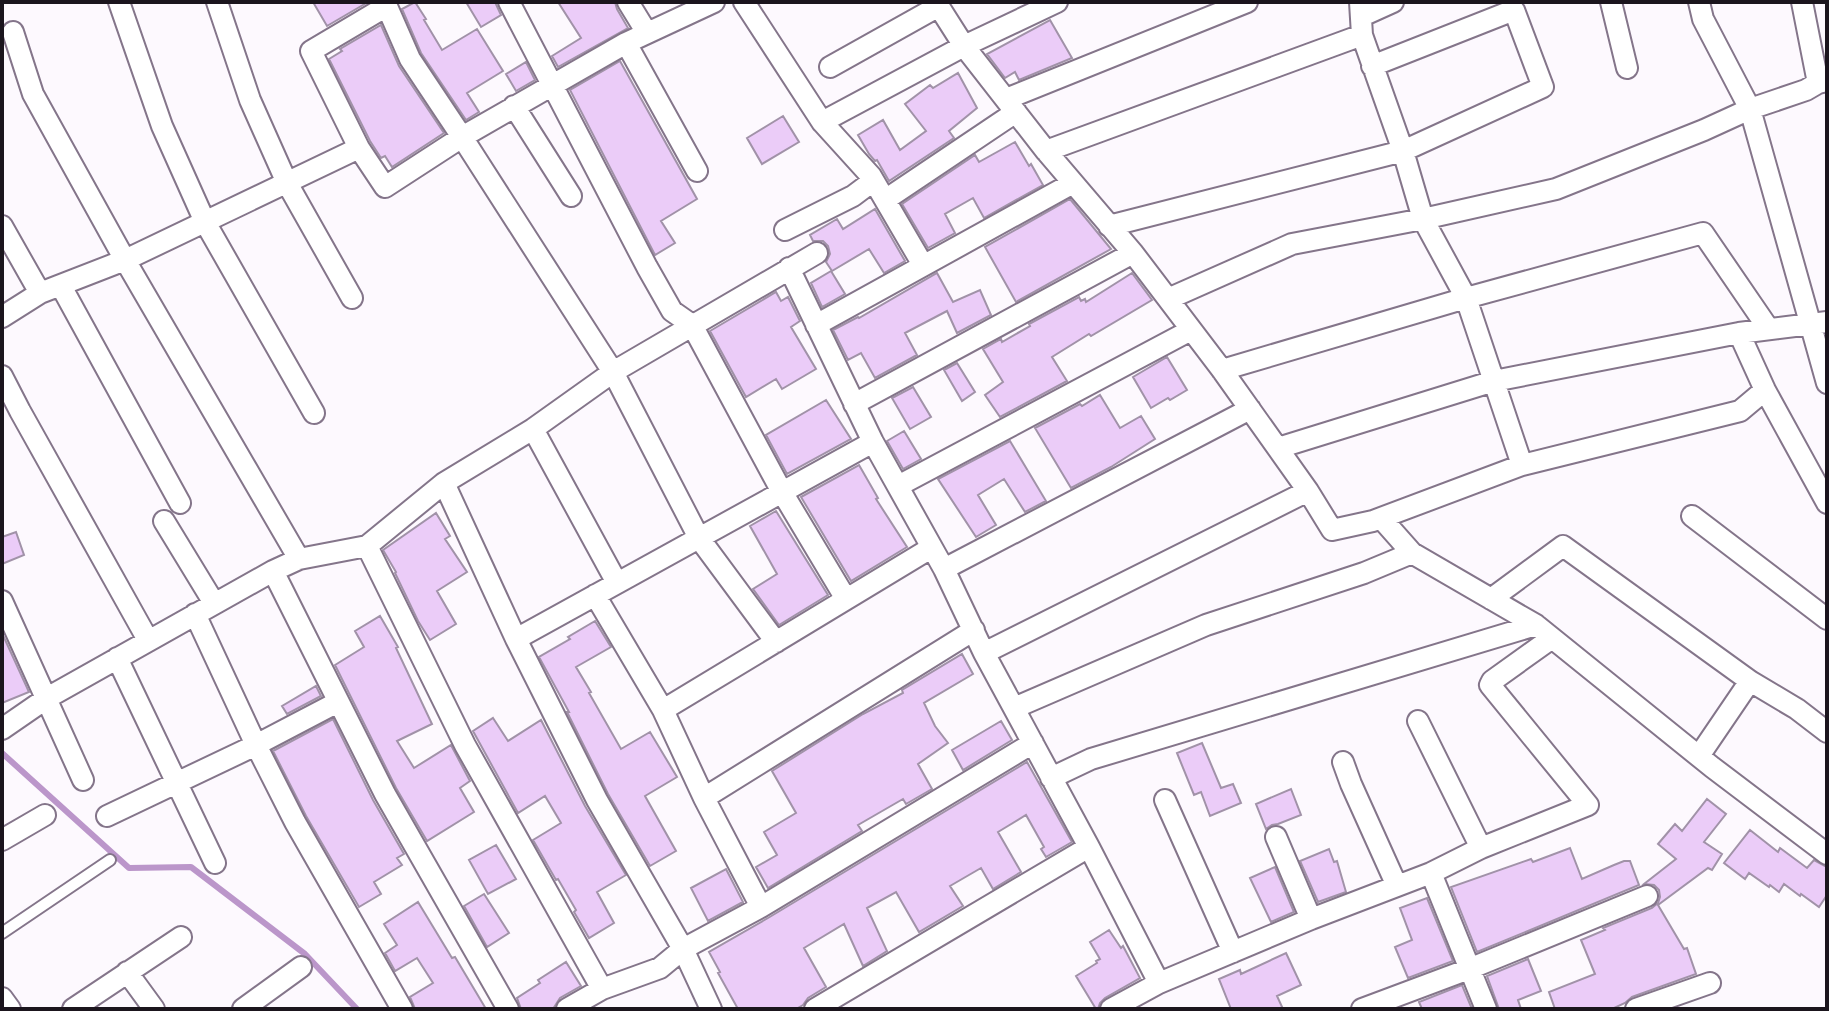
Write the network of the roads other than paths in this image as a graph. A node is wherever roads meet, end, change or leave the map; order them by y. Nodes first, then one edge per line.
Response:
1 (119, 2) edge
2 (217, 2) edge
3 (509, 2) edge
4 (628, 2) edge
5 (714, 2) edge
6 (744, 2) edge
7 (1057, 2) edge
8 (1247, 2) edge
9 (1393, 2) edge
10 (1611, 2) edge
11 (1699, 2) edge
12 (1802, 2) edge
13 (386, 4) edge
14 (937, 4) edge
15 (1361, 18) edge
16 (13, 32) dead end
17 (647, 33) junction
18 (626, 43) junction
19 (964, 46) junction
20 (1372, 66) junction
21 (830, 67) dead end
22 (1627, 68) dead end
23 (1822, 82) edge
24 (551, 86) junction
25 (514, 106) junction
26 (1011, 106) junction
27 (1750, 109) junction
28 (822, 122) junction
29 (462, 137) junction
30 (359, 148) junction
31 (1046, 151) junction
32 (1403, 151) junction
33 (697, 171) dead end
34 (873, 181) junction
35 (287, 183) junction
36 (1073, 183) junction
37 (571, 196) dead end
38 (885, 200) junction
39 (1423, 219) junction
40 (205, 222) junction
41 (2, 226) edge
42 (1109, 226) junction
43 (785, 230) dead end
44 (817, 253) dead end
45 (1133, 253) junction
46 (125, 260) junction
47 (923, 265) junction
48 (789, 268) junction
49 (61, 286) junction
50 (40, 293) junction
51 (352, 298) dead end
52 (1466, 298) junction
53 (1168, 299) junction
54 (2, 317) edge
55 (1819, 323) edge
56 (692, 325) junction
57 (816, 325) junction
58 (1768, 328) junction
59 (1191, 330) junction
60 (1739, 333) junction
61 (1222, 370) junction
62 (613, 372) junction
63 (2, 376) edge
64 (1494, 381) junction
65 (1827, 383) edge
66 (1765, 390) junction
67 (854, 404) junction
68 (1250, 409) junction
69 (314, 413) dead end
70 (11, 415) edge
71 (533, 429) junction
72 (873, 442) junction
73 (1278, 448) junction
74 (1522, 465) junction
75 (444, 483) junction
76 (898, 486) junction
77 (1308, 491) junction
78 (782, 492) junction
79 (180, 503) dead end
80 (1827, 503) edge
81 (1692, 516) dead end
82 (1381, 518) junction
83 (164, 521) dead end
84 (699, 538) junction
85 (367, 546) junction
86 (931, 548) junction
87 (1412, 553) junction
88 (299, 559) junction
89 (944, 569) junction
90 (273, 571) junction
91 (617, 583) junction
92 (595, 595) junction
93 (846, 599) junction
94 (1491, 599) junction
95 (2, 601) edge
96 (214, 603) junction
97 (195, 614) junction
98 (1827, 619) edge
99 (974, 630) junction
100 (1544, 631) junction
101 (516, 639) junction
102 (148, 640) junction
103 (776, 642) junction
104 (984, 653) junction
105 (117, 658) junction
106 (1750, 681) junction
107 (47, 698) junction
108 (338, 702) junction
109 (1014, 708) junction
110 (663, 710) junction
111 (1418, 721) dead end
112 (2, 729) edge
113 (1827, 732) edge
114 (1033, 743) junction
115 (256, 745) junction
116 (1699, 756) junction
117 (1343, 762) dead end
118 (1051, 778) junction
119 (83, 780) dead end
120 (177, 783) junction
121 (704, 798) junction
122 (1165, 800) dead end
123 (45, 815) dead end
124 (107, 816) dead end
125 (1276, 837) dead end
126 (2, 840) edge
127 (1089, 847) junction
128 (1481, 848) junction
129 (1827, 854) edge
130 (110, 860) dead end
131 (215, 863) dead end
132 (1431, 873) junction
133 (1397, 886) junction
134 (1647, 896) dead end
135 (761, 907) junction
136 (1311, 919) junction
137 (2, 933) edge
138 (181, 937) dead end
139 (683, 949) junction
140 (1233, 952) junction
141 (301, 967) dead end
142 (1469, 969) junction
143 (127, 972) junction
144 (1159, 983) junction
145 (1710, 983) dead end
146 (602, 989) junction
147 (2, 998) edge
148 (1138, 1003) edge
149 (572, 1008) edge
150 (10, 1009) edge
151 (73, 1009) edge
152 (154, 1009) edge
153 (243, 1009) edge
154 (402, 1009) edge
155 (508, 1009) edge
156 (711, 1009) edge
157 (815, 1009) edge
158 (1111, 1009) edge
159 (1362, 1009) edge
160 (1486, 1009) edge
161 (1636, 1009) edge

1 - 40 street
2 - 35 street
3 - 24 street
4 - 17 street
5 - 17 street
6 - 28 street
7 - 19 street
8 - 26 street
9 - 15 street
10 - 22 street
11 - 27 street
12 - 23 street
13 - 29 street
13 - 30 street
14 - 19 street
14 - 21 street
15 - 20 street
15 - 31 street
16 - 46 street
17 - 18 street
18 - 24 street
18 - 33 street
19 - 26 street
19 - 28 street
20 - 32 street
20 - 32 street
23 - 27 street
24 - 25 street
24 - 56 street
25 - 29 street
25 - 37 street
26 - 31 street
26 - 38 street
27 - 39 street
27 - 55 street
28 - 34 street
29 - 30 street
29 - 62 street
30 - 35 street
31 - 36 street
32 - 39 street
32 - 42 street
34 - 38 street
34 - 43 street
35 - 40 street
35 - 51 street
36 - 42 street
36 - 47 street
38 - 47 street
39 - 52 street
39 - 53 street
40 - 46 street
40 - 69 street
41 - 50 street
42 - 45 street
44 - 48 street
45 - 53 street
45 - 67 street
46 - 49 street
46 - 88 street
47 - 57 street
48 - 56 street
48 - 57 street
49 - 50 street
49 - 79 street
50 - 54 street
52 - 58 street
52 - 61 street
52 - 64 street
53 - 59 street
55 - 58 street
55 - 65 street
56 - 62 street
56 - 78 street
57 - 67 street
58 - 60 street
59 - 61 street
59 - 76 street
60 - 64 street
60 - 66 street
61 - 68 street
62 - 71 street
62 - 84 street
63 - 70 street
64 - 73 street
64 - 74 street
66 - 74 street
66 - 80 street
67 - 72 street
68 - 73 street
68 - 89 street
70 - 102 street
71 - 75 street
71 - 91 street
72 - 76 street
72 - 78 street
73 - 77 street
74 - 82 street
75 - 85 street
75 - 101 street
76 - 86 street
77 - 82 street
77 - 104 street
78 - 84 street
78 - 93 street
81 - 98 street
82 - 87 street
83 - 96 street
84 - 91 street
84 - 103 street
85 - 88 street
85 - 146 street
86 - 89 street
86 - 93 street
87 - 94 street
87 - 109 street
88 - 90 street
89 - 99 street
90 - 96 street
90 - 108 street
91 - 92 street
92 - 101 street
92 - 110 street
93 - 103 street
94 - 100 street
94 - 106 street
95 - 107 street
96 - 97 street
97 - 102 street
97 - 115 street
99 - 104 street
99 - 121 street
100 - 116 street
100 - 118 street
100 - 128 street
101 - 139 street
102 - 105 street
103 - 110 street
104 - 109 street
105 - 107 street
105 - 120 street
106 - 113 street
106 - 116 street
107 - 112 street
107 - 119 street
108 - 115 street
108 - 155 street
109 - 114 street
110 - 121 street
111 - 128 street
114 - 118 street
114 - 135 street
115 - 120 street
115 - 154 street
116 - 129 street
117 - 133 street
118 - 127 street
120 - 124 street
120 - 131 street
121 - 135 street
122 - 140 street
123 - 126 street
125 - 136 street
127 - 144 street
127 - 157 street
128 - 132 street
130 - 137 lane
132 - 133 street
132 - 142 street
133 - 136 street
134 - 142 street
135 - 139 street
136 - 140 street
138 - 143 street
139 - 146 street
139 - 156 street
140 - 144 street
141 - 153 street
142 - 159 street
142 - 160 street
143 - 151 street
143 - 152 street
144 - 148 street
145 - 161 street
146 - 149 street
147 - 150 street
148 - 158 street

